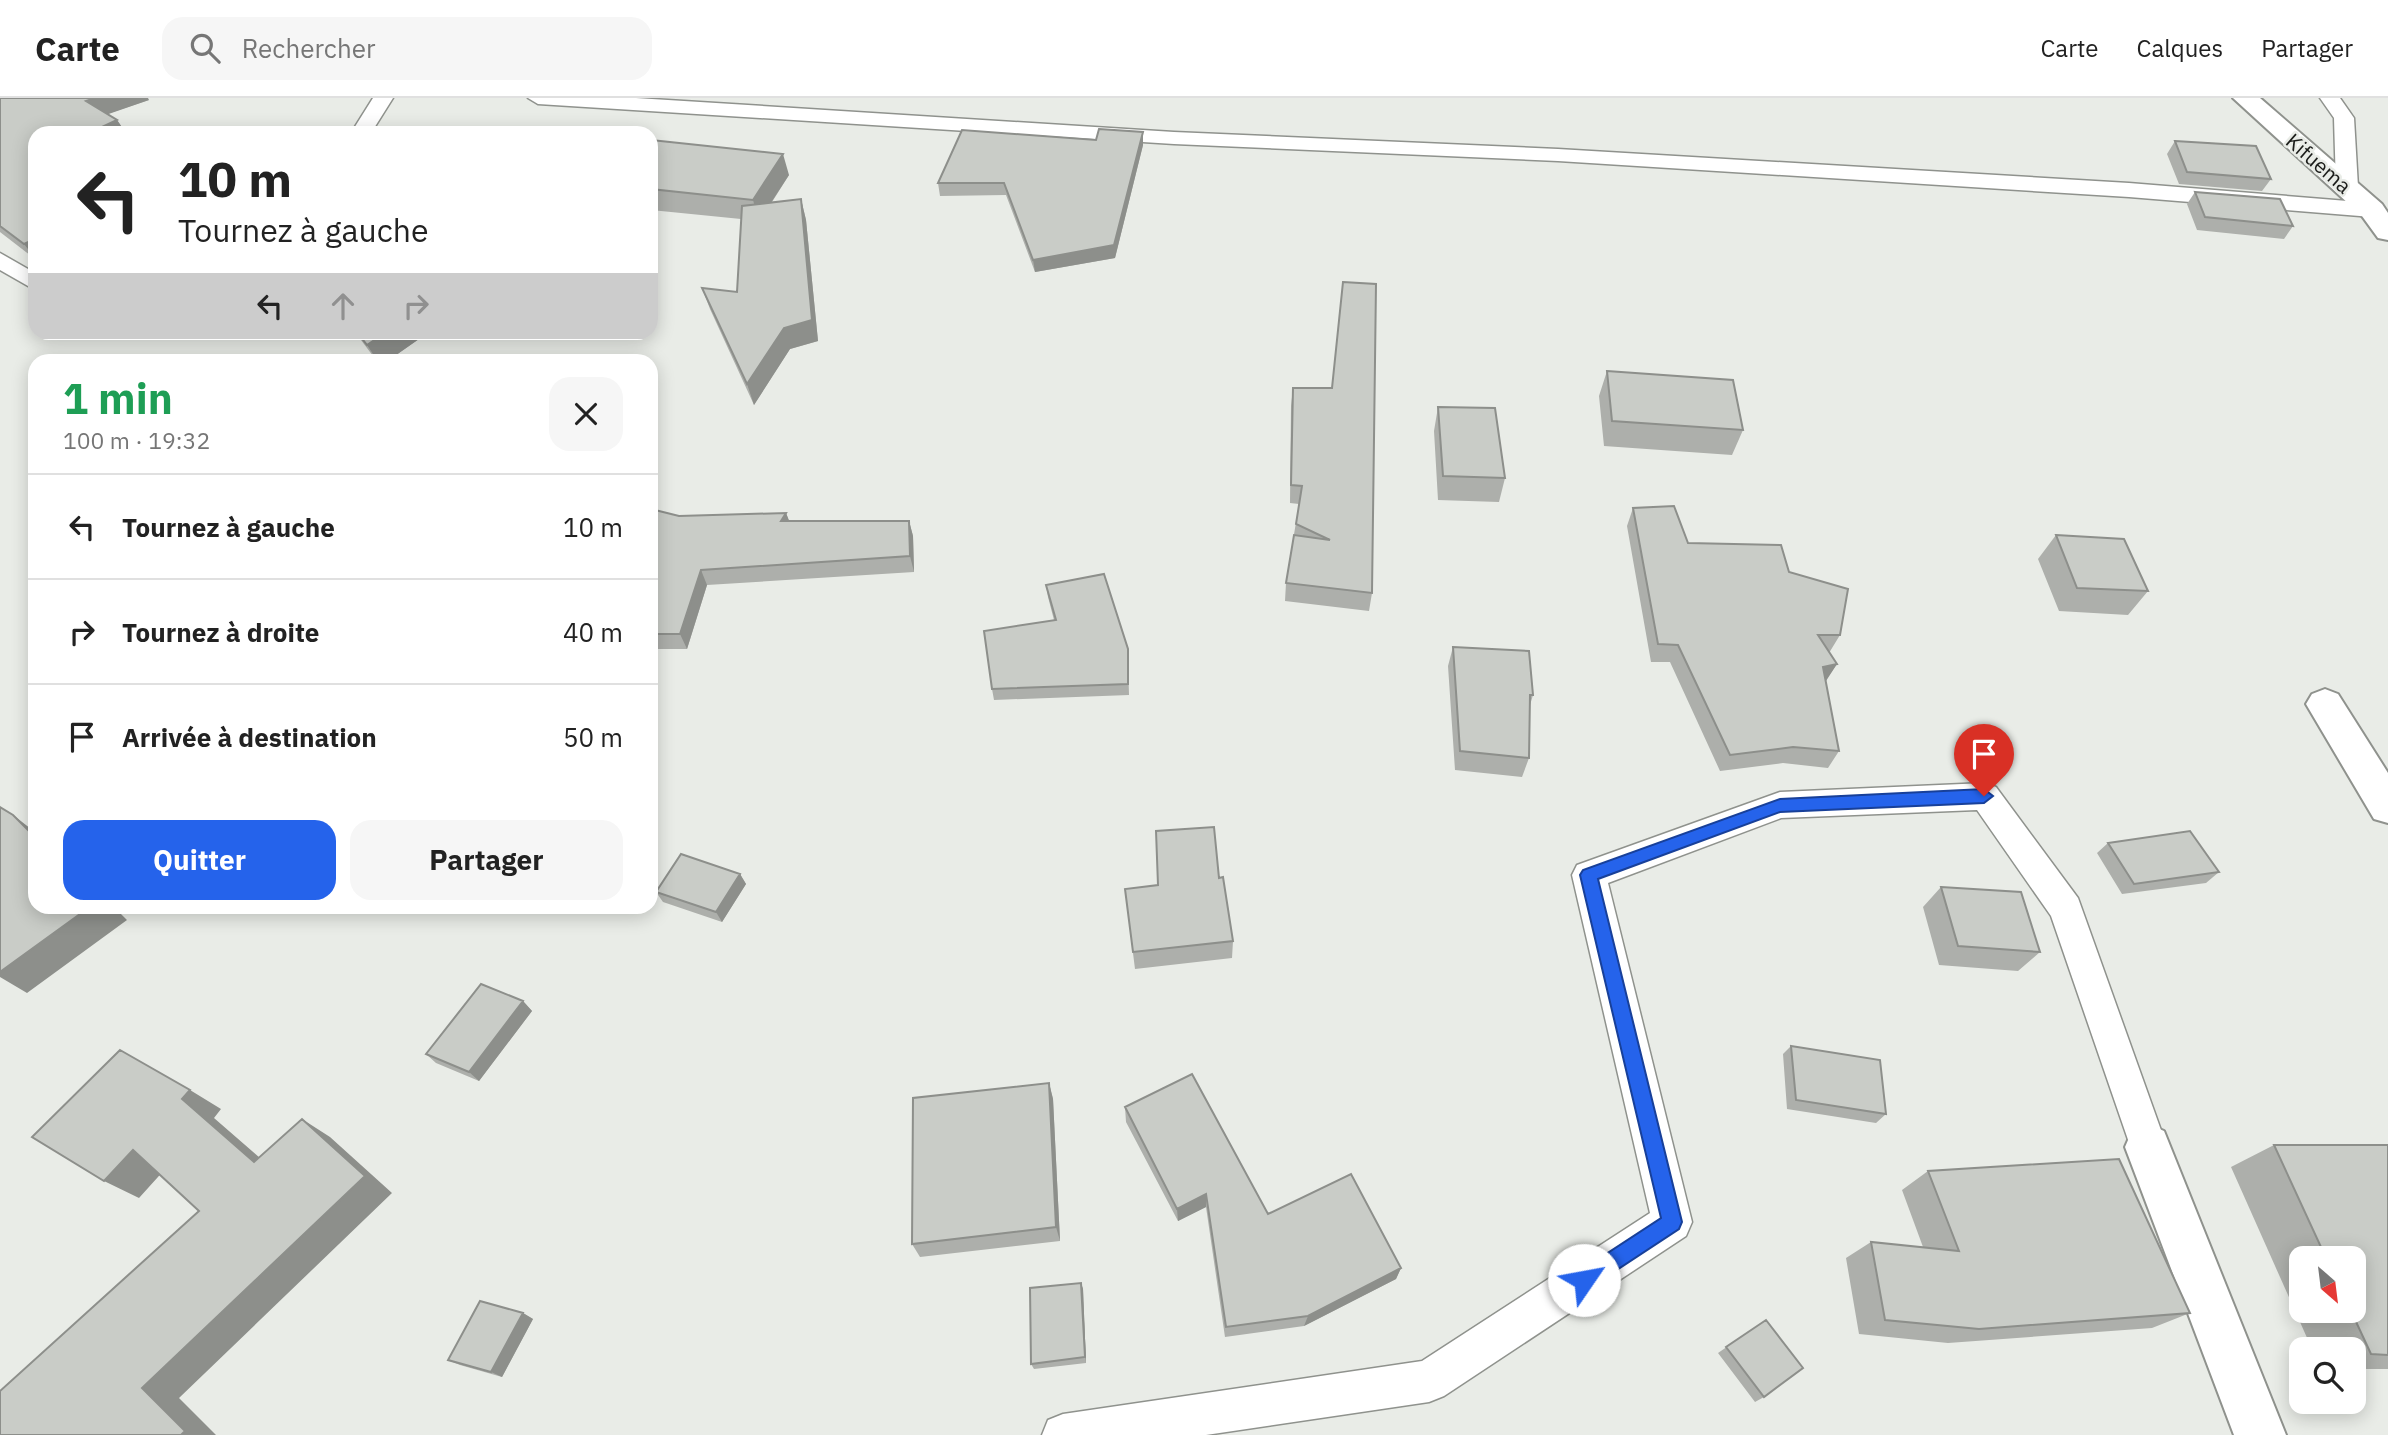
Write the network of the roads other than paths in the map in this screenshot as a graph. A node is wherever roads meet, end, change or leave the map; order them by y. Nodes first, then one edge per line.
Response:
1 (383, 98) edge
2 (538, 98) edge
3 (2245, 98) edge
4 (2330, 98) edge
5 (366, 126) edge
6 (2347, 187) junction
7 (2372, 210) junction
8 (2388, 232) edge
9 (0, 260) edge
10 (28, 278) edge
11 (2325, 704) dead end
12 (2388, 807) edge
13 (2148, 1147) joint
14 (1063, 1435) edge
15 (2260, 1435) edge

1 - 5 lane
2 - 7 lane
3 - 6 street, Kifuema
4 - 6 lane
6 - 7 street, Kifuema
7 - 8 street, Kifuema
9 - 10 lane
11 - 12 street
13 - 14 lane
13 - 15 street

